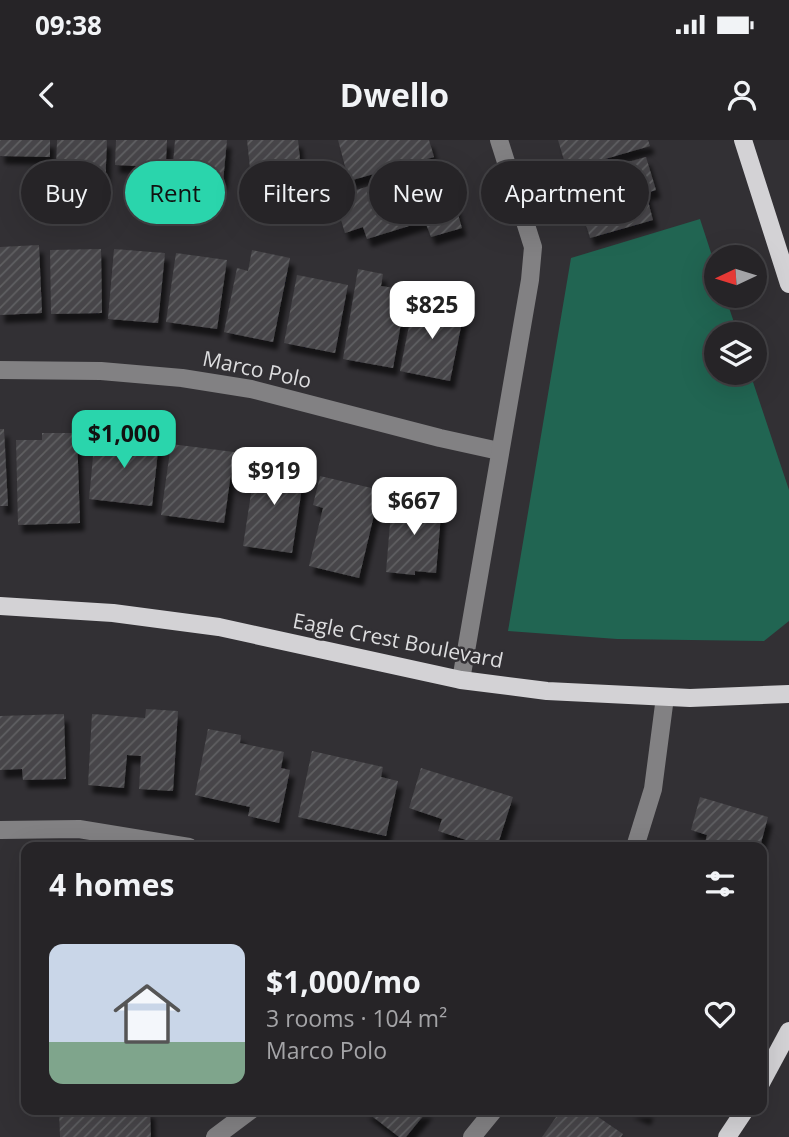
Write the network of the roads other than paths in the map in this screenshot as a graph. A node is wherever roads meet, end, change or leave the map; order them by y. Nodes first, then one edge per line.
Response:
1 (499, 140) edge
2 (743, 140) edge
3 (789, 284) edge
4 (0, 370) edge
5 (499, 451) junction
6 (0, 606) edge
7 (461, 680) junction
8 (784, 693) edge
9 (665, 697) junction
10 (0, 830) edge
11 (159, 842) edge
12 (637, 842) edge
13 (789, 1031) edge
14 (767, 1072) edge
15 (244, 1115) edge
16 (490, 1115) edge
17 (742, 1115) edge
18 (215, 1137) edge
19 (472, 1137) edge
20 (727, 1137) edge

1 - 5 street
2 - 3 main road
4 - 5 street, Marco Polo
5 - 7 street
6 - 7 main road, Eagle Crest Boulevard
7 - 9 main road, Eagle Crest Boulevard
8 - 9 main road, Eagle Crest Boulevard
9 - 12 street
10 - 11 street
13 - 14 main road
15 - 18 street
16 - 19 street
17 - 20 main road

